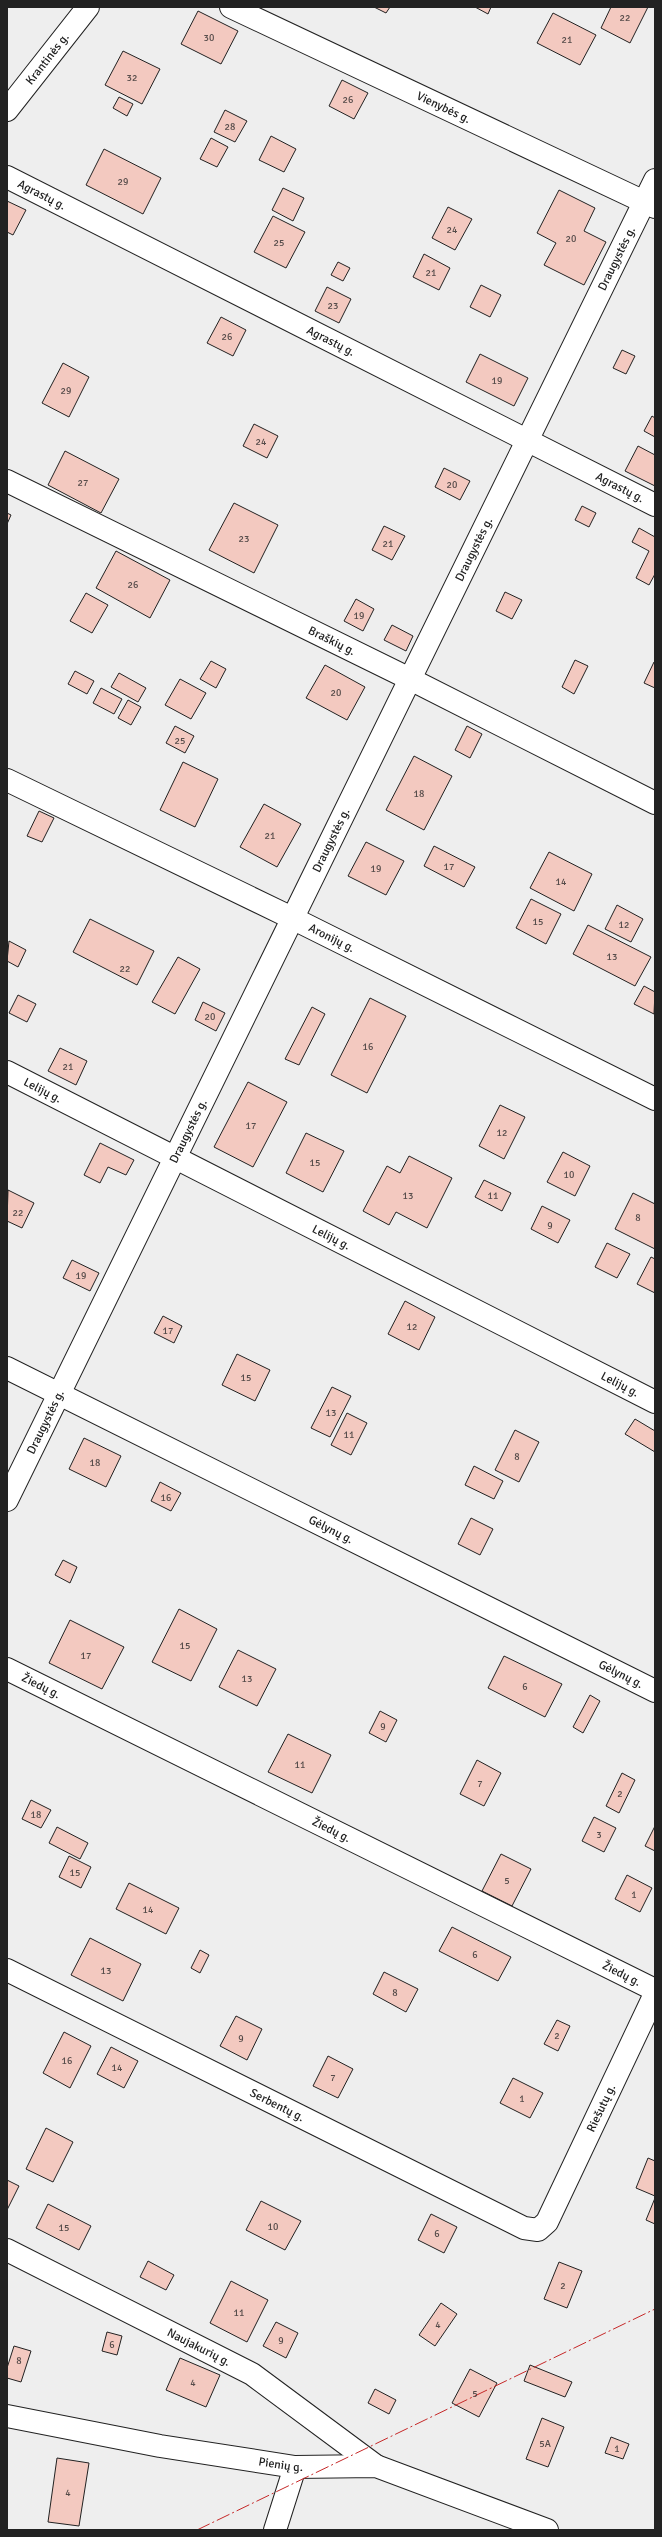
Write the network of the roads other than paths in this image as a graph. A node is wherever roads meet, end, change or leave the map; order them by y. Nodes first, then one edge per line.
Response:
1 (88, 7) edge
2 (231, 7) edge
3 (7, 110) edge
4 (7, 177) edge
5 (655, 180) edge
6 (649, 204) edge
7 (527, 440) junction
8 (7, 481) edge
9 (655, 505) edge
10 (410, 679) junction
11 (7, 780) edge
12 (655, 803) edge
13 (292, 918) junction
14 (7, 1072) edge
15 (655, 1099) edge
16 (175, 1158) junction
17 (7, 1368) edge
18 (59, 1394) junction
19 (655, 1402) edge
20 (7, 1500) edge
21 (7, 1669) edge
22 (655, 1692) edge
23 (7, 1970) edge
24 (655, 1990) edge
25 (655, 1994) edge
26 (547, 2222) joint
27 (7, 2250) edge
28 (7, 2416) edge
29 (376, 2466) junction
30 (295, 2467) junction
31 (519, 2525) edge
32 (275, 2530) edge
33 (547, 2530) edge

1 - 3 street, Krantinės g.
2 - 6 street, Vienybės g.
4 - 7 street, Agrastų g.
5 - 6 street, Draugystės g.
6 - 7 street, Draugystės g.
7 - 9 street, Agrastų g.
7 - 10 street, Draugystės g.
8 - 10 street, Braškių g.
10 - 12 street, Braškių g.
10 - 13 street, Draugystės g.
11 - 13 street, Aronijų g.
13 - 15 street, Aronijų g.
13 - 16 street, Draugystės g.
14 - 16 street, Lelijų g.
16 - 18 street, Draugystės g.
16 - 19 street, Lelijų g.
17 - 18 street, Gėlynų g.
18 - 20 street, Draugystės g.
18 - 22 street, Gėlynų g.
21 - 24 street, Žiedų g.
23 - 26 street, Serbentų g.
25 - 26 street, Riešutų g.
27 - 29 street, Naujakurių g.
28 - 30 street, Pienių g.
29 - 30 street, Pienių g.
29 - 31 street, Pienių g.
30 - 32 street
31 - 33 street, Pienių g.

